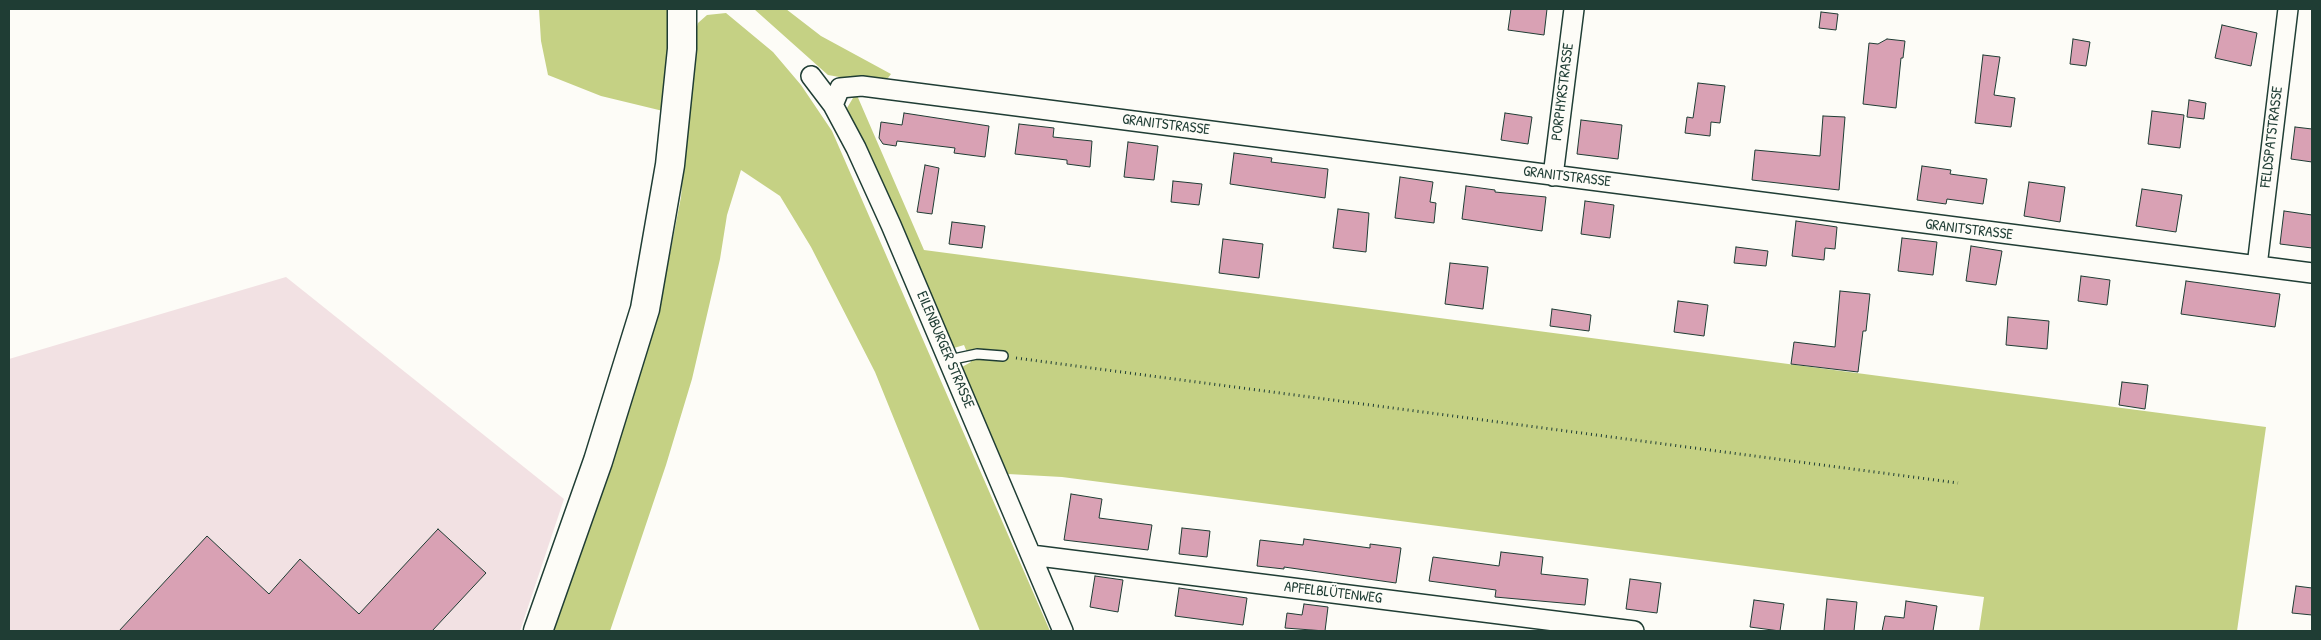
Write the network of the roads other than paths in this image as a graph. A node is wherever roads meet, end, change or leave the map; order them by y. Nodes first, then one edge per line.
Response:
1 (682, 9) edge
2 (1574, 9) edge
3 (2288, 9) edge
4 (811, 76) dead end
5 (833, 105) junction
6 (1553, 176) junction
7 (2257, 266) junction
8 (2312, 273) edge
9 (1003, 356) road end
10 (949, 360) junction
11 (1031, 555) junction
12 (538, 631) edge
13 (1063, 631) edge
14 (1634, 631) edge

1 - 12 main road
2 - 6 street, PORPHYRSTRASSE
3 - 7 street, FELDSPATSTRASSE
4 - 5 street, EILENBURGER STRASSE
5 - 6 street, GRANITSTRASSE
5 - 10 street, EILENBURGER STRASSE
6 - 7 street, GRANITSTRASSE
7 - 8 street, GRANITSTRASSE
9 - 10 lane
10 - 11 street, EILENBURGER STRASSE
11 - 13 street, EILENBURGER STRASSE
11 - 14 street, APFELBLÜTENWEG

